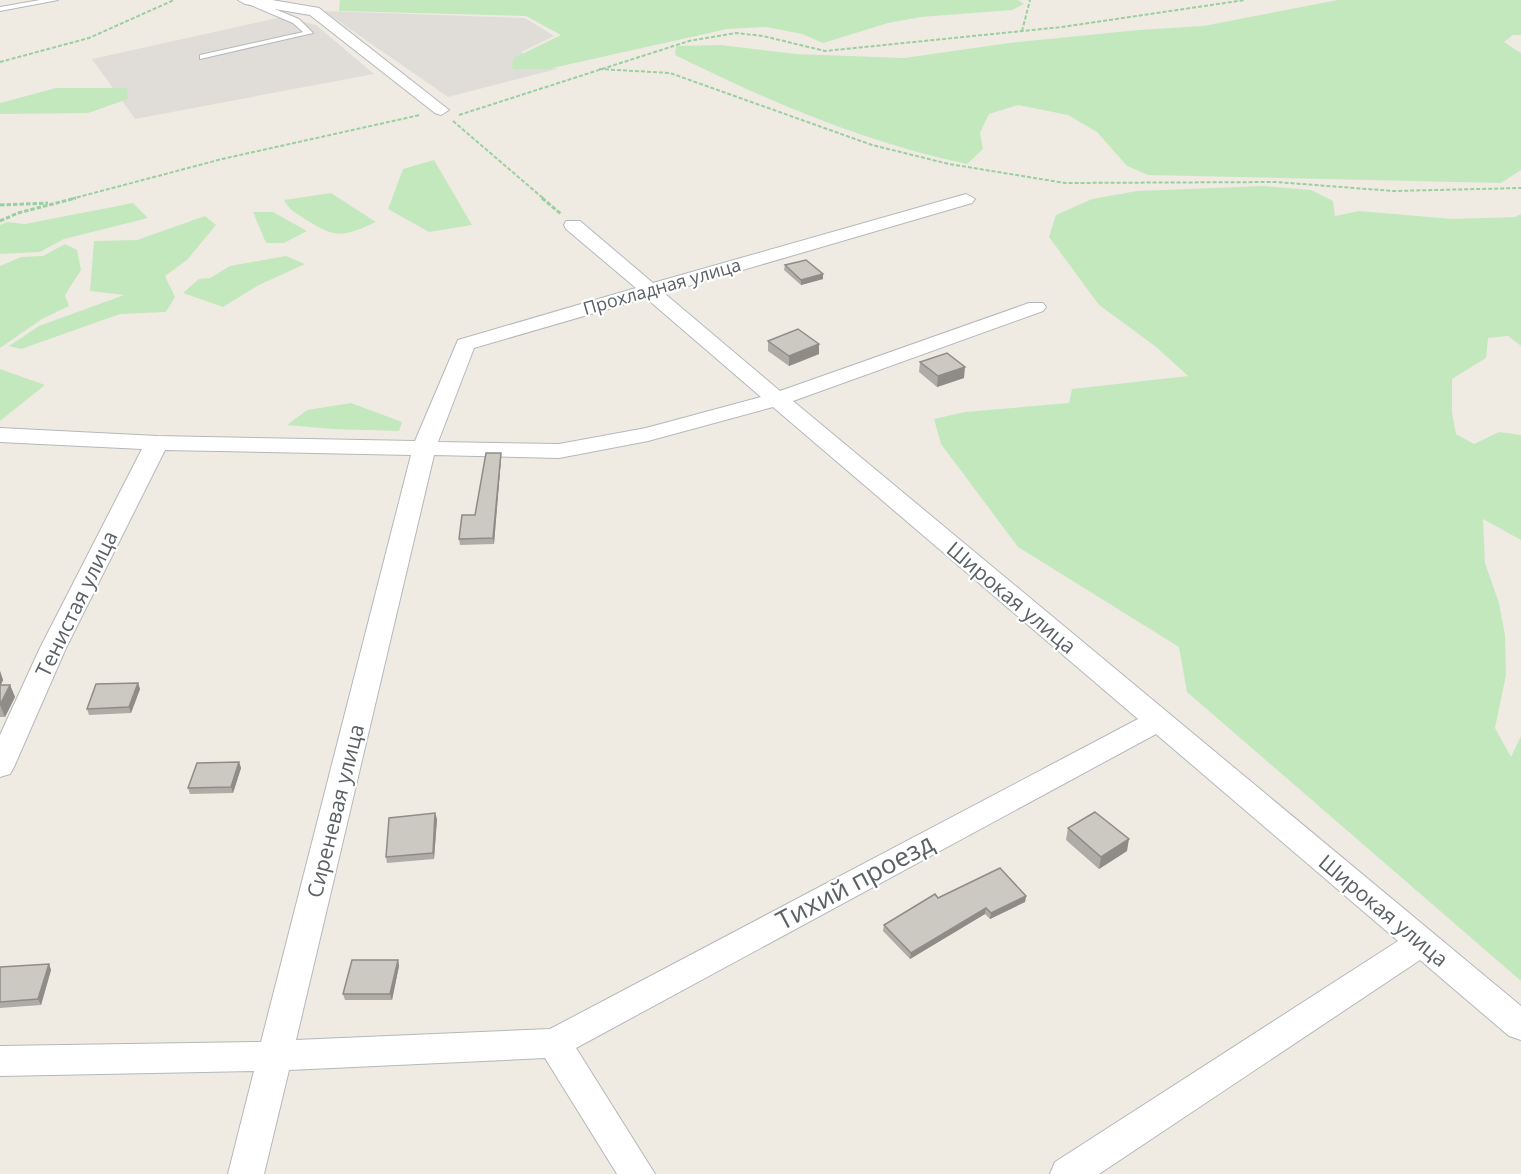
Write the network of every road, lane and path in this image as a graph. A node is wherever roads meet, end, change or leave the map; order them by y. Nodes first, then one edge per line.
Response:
1 (54, 0) edge
2 (174, 0) edge
3 (1030, 0) edge
4 (1245, 0) edge
5 (247, 1) edge
6 (0, 9) edge
7 (1021, 31) junction
8 (202, 57) dead end
9 (0, 62) edge
10 (599, 69) junction
11 (441, 110) joint
12 (1521, 188) edge
13 (966, 199) dead end
14 (57, 203) junction
15 (0, 206) edge
16 (0, 221) edge
17 (573, 225) joint
18 (648, 291) junction
19 (1036, 306) dead end
20 (777, 399) junction
21 (0, 435) edge
22 (158, 443) junction
23 (424, 448) junction
24 (1157, 721) junction
25 (0, 767) edge
26 (1421, 943) junction
27 (1521, 1026) edge
28 (554, 1043) junction
29 (276, 1056) junction
30 (0, 1061) edge
31 (246, 1174) edge
32 (637, 1174) edge
33 (1068, 1174) edge

1 - 6 lane
2 - 9 path
3 - 7 path
4 - 7 path
5 - 8 lane
5 - 11 street
7 - 10 path
10 - 12 path
10 - 17 path
11 - 14 path
13 - 18 street, Прохладная улица
14 - 15 path
14 - 16 path
17 - 18 street, Широкая улица
18 - 20 street, Широкая улица
18 - 23 street, Прохладная улица
19 - 20 street
20 - 23 street
20 - 24 street, Широкая улица
21 - 22 street
22 - 23 street
22 - 25 street, Тенистая улица
23 - 29 street, Сиреневая улица
24 - 26 street, Широкая улица
24 - 28 street, Тихий проезд
26 - 27 street, Широкая улица
26 - 33 street
28 - 29 street
28 - 32 street
29 - 30 street
29 - 31 street, Сиреневая улица

